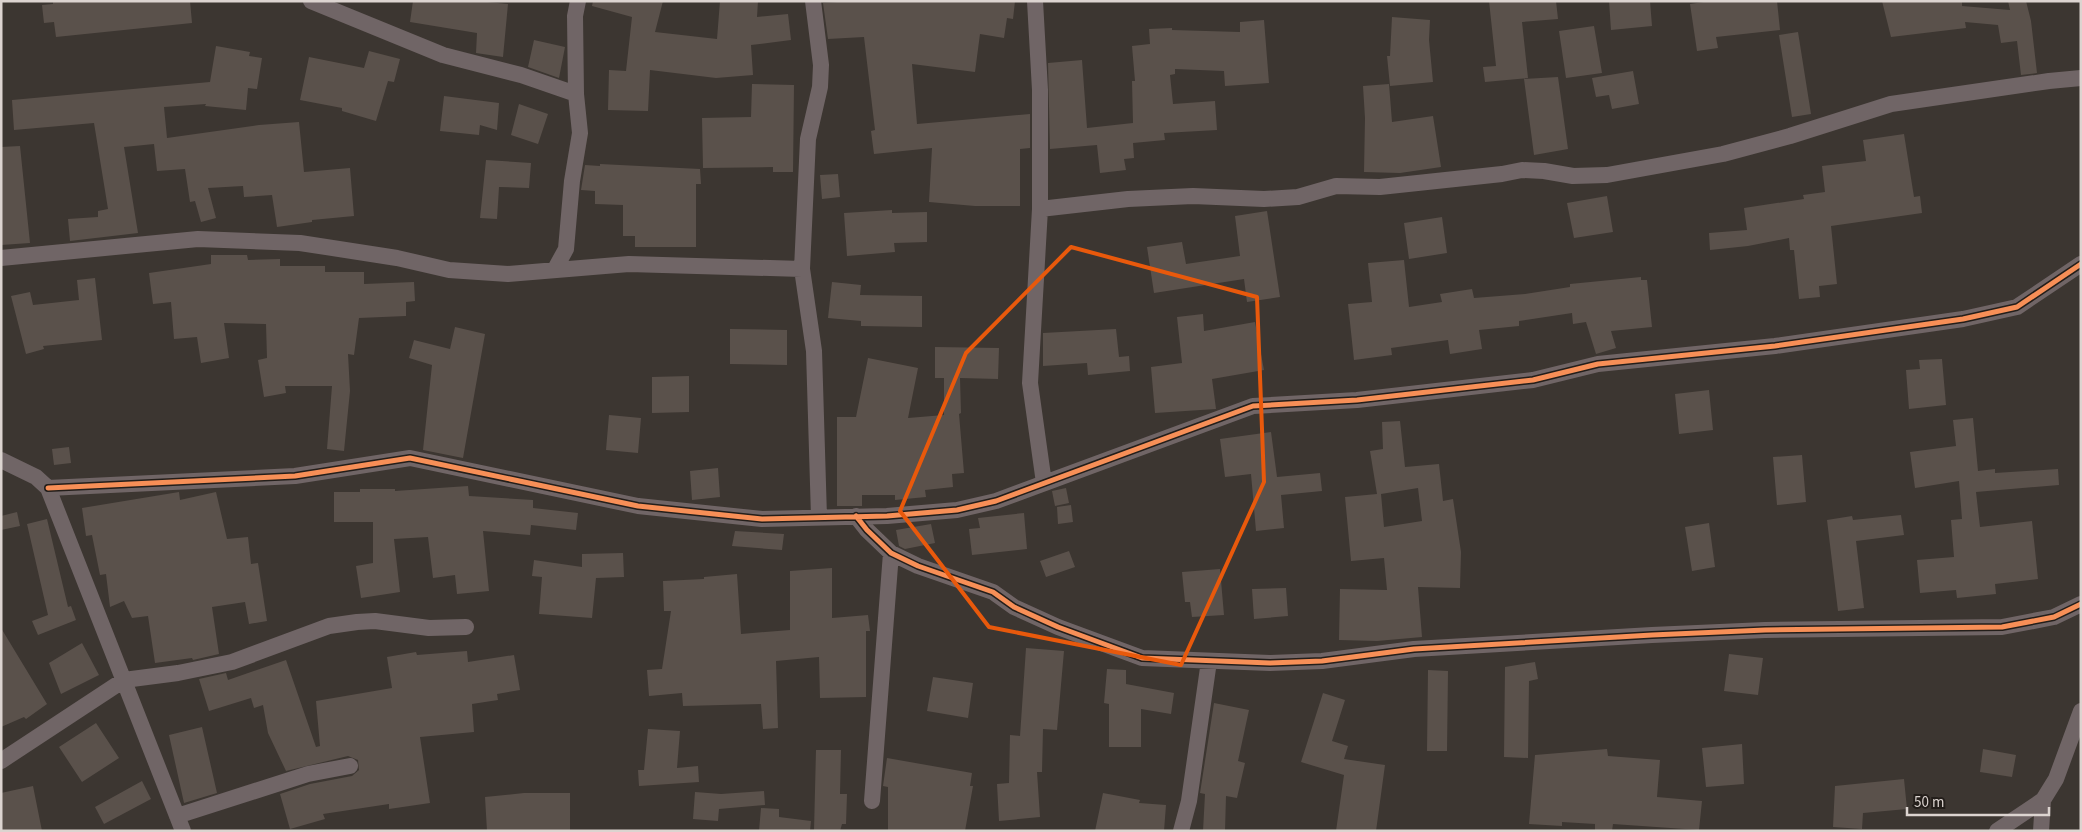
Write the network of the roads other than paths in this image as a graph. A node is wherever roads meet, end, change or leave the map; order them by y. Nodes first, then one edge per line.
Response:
1 (311, 1) edge
2 (578, 1) edge
3 (812, 1) edge
4 (1035, 1) edge
5 (2081, 78) edge
6 (576, 94) junction
7 (1040, 209) junction
8 (566, 249) junction
9 (1, 258) edge
10 (2081, 264) edge
11 (588, 267) junction
12 (555, 269) junction
13 (802, 269) junction
14 (1, 460) edge
15 (1044, 483) junction
16 (48, 488) junction
17 (856, 516) junction
18 (819, 517) junction
19 (891, 553) junction
20 (2081, 604) edge
21 (466, 626) dead end
22 (1209, 661) junction
23 (124, 680) junction
24 (2081, 711) edge
25 (1, 761) edge
26 (350, 766) dead end
27 (2043, 800) junction
28 (872, 801) dead end
29 (180, 823) edge
30 (1181, 831) edge
31 (1997, 831) edge
32 (2041, 831) edge

1 - 6 street
2 - 6 street
3 - 13 street
4 - 7 street
5 - 7 street
6 - 8 street
7 - 15 street
8 - 11 street
8 - 12 street
9 - 12 street
10 - 15 street
11 - 12 street
11 - 13 street
13 - 18 street
14 - 16 street
15 - 17 street
16 - 18 street
16 - 23 street
17 - 18 street
17 - 19 street
19 - 22 street
19 - 28 street
20 - 22 street
21 - 23 street
22 - 30 street
23 - 25 street
23 - 29 street
24 - 27 street
26 - 29 street
27 - 31 street
27 - 32 street

